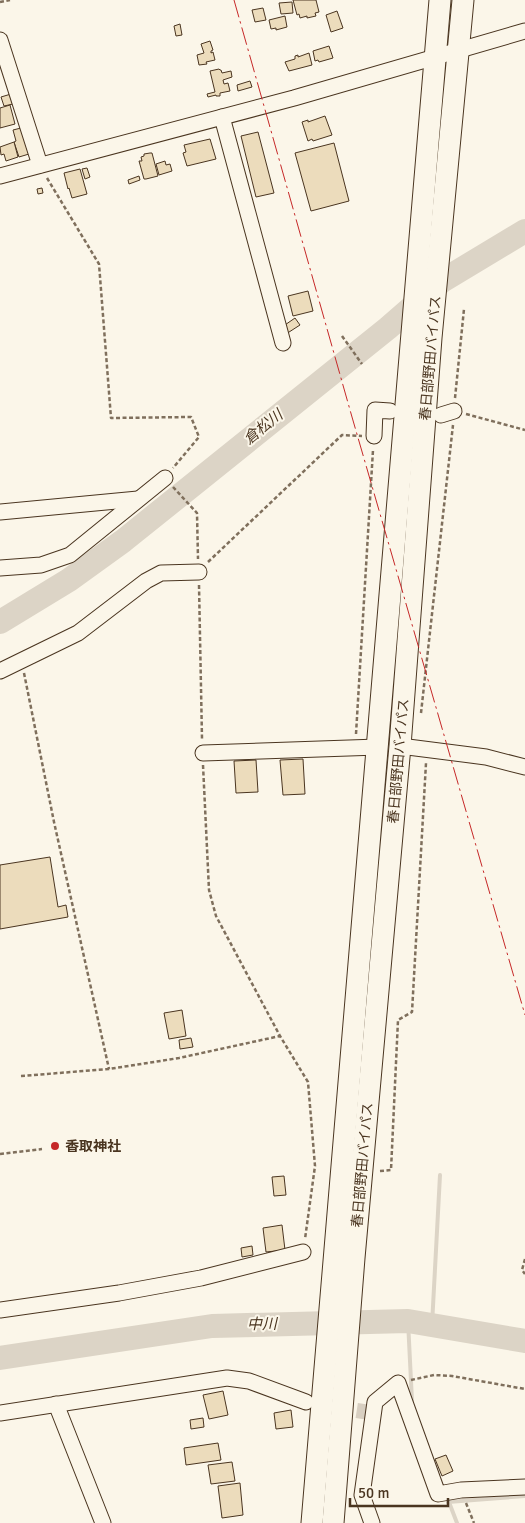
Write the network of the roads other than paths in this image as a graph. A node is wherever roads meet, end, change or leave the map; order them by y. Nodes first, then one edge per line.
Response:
1 (440, 0) edge
2 (463, 0) edge
3 (525, 32) edge
4 (0, 40) edge
5 (459, 50) junction
6 (435, 57) junction
7 (6, 79) edge
8 (222, 117) junction
9 (40, 165) junction
10 (0, 176) edge
11 (284, 343) dead end
12 (390, 411) dead end
13 (374, 436) road end
14 (165, 478) road end
15 (138, 499) junction
16 (0, 512) edge
17 (0, 568) edge
18 (198, 572) road end
19 (0, 671) edge
20 (378, 746) junction
21 (400, 746) junction
22 (203, 753) road end
23 (525, 767) edge
24 (303, 1252) road end
25 (344, 1257) junction
26 (0, 1310) edge
27 (334, 1385) junction
28 (306, 1402) dead end
29 (56, 1404) junction
30 (0, 1413) edge
31 (525, 1487) edge
32 (103, 1523) edge
33 (312, 1523) edge
34 (333, 1523) edge
35 (372, 1523) edge

1 - 6 highway, 春日部野田バイパス
2 - 5 highway, 春日部野田バイパス
3 - 5 street
4 - 7 street
5 - 6 street
5 - 21 highway, 春日部野田バイパス
6 - 8 street
6 - 20 highway, 春日部野田バイパス
7 - 9 street
8 - 9 street
8 - 11 street
9 - 10 street
12 - 13 street
14 - 15 street
15 - 16 street
15 - 17 street
18 - 19 street
20 - 22 street
20 - 25 highway, 春日部野田バイパス
21 - 23 street
21 - 25 highway, 春日部野田バイパス
24 - 26 street
25 - 27 highway, 春日部野田バイパス
27 - 33 highway, 春日部野田バイパス
27 - 34 highway, 春日部野田バイパス
28 - 29 street
29 - 30 street
29 - 32 street
31 - 35 street

